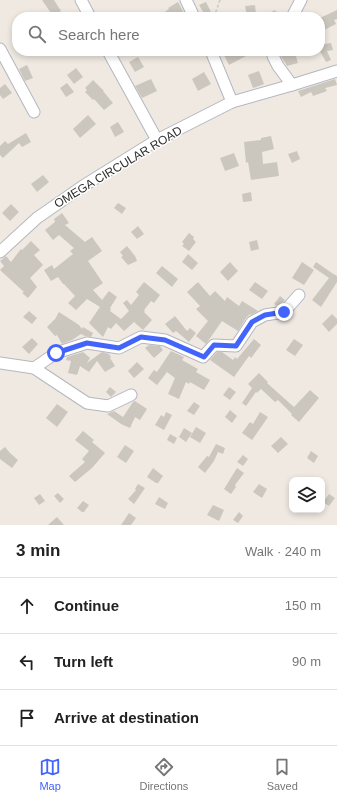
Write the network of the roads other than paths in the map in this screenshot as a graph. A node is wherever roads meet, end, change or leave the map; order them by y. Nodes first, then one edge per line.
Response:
1 (81, 0) edge
2 (186, 0) edge
3 (301, 0) edge
4 (87, 12) edge
5 (192, 12) edge
6 (295, 12) edge
7 (0, 49) edge
8 (111, 56) edge
9 (213, 56) edge
10 (273, 56) edge
11 (337, 71) edge
12 (292, 85) junction
13 (232, 102) junction
14 (34, 112) dead end
15 (157, 140) junction
16 (0, 252) edge
17 (299, 295) dead end
18 (0, 363) edge
19 (34, 368) junction
20 (130, 395) dead end

1 - 4 street
2 - 5 street
3 - 6 street
7 - 14 street
8 - 15 street
9 - 13 street
10 - 12 street
11 - 12 street, OMEGA CIRCULAR ROAD
12 - 13 street, OMEGA CIRCULAR ROAD
13 - 15 street, OMEGA CIRCULAR ROAD
15 - 16 street, OMEGA CIRCULAR ROAD
17 - 19 street
18 - 19 street
19 - 20 street

